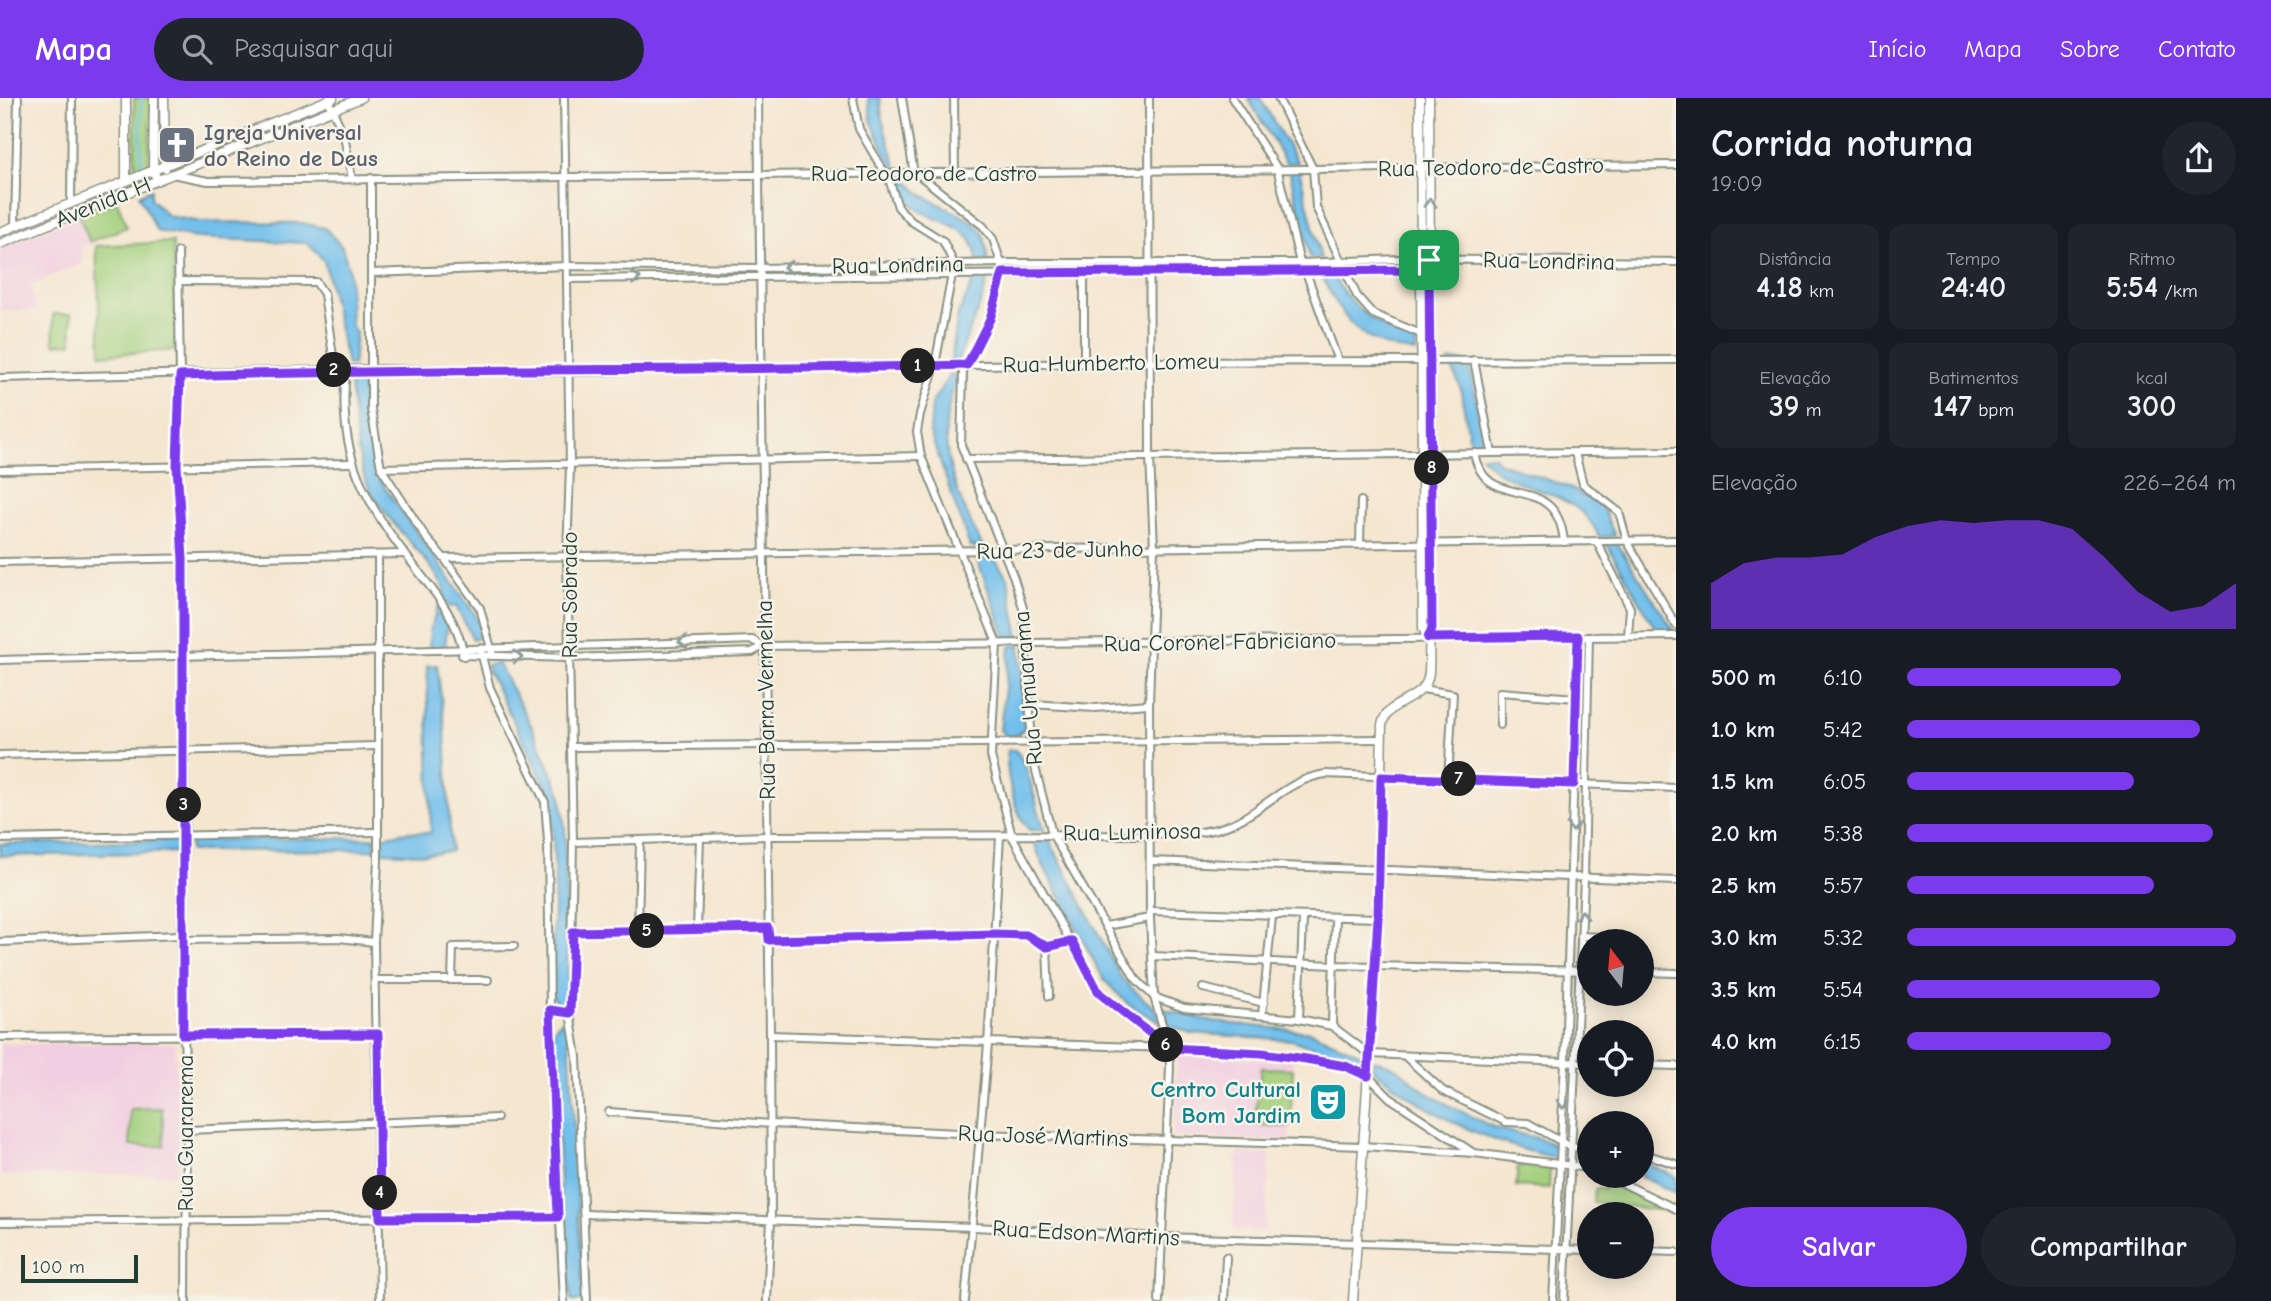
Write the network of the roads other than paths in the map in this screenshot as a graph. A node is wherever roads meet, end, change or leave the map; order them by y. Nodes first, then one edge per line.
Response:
1 (18, 98) edge
2 (72, 98) edge
3 (126, 98) edge
4 (153, 98) edge
5 (164, 98) edge
6 (361, 98) edge
7 (564, 98) edge
8 (758, 98) edge
9 (853, 98) edge
10 (902, 98) edge
11 (954, 98) edge
12 (1149, 98) edge
13 (1233, 98) edge
14 (1278, 98) edge
15 (1420, 98) edge
16 (1429, 98) edge
17 (330, 99) edge
18 (332, 110) junction
19 (258, 127) junction
20 (262, 138) junction
21 (163, 164) junction
22 (1676, 165) edge
23 (1277, 168) junction
24 (1420, 168) junction
25 (1431, 168) junction
26 (153, 169) junction
27 (1313, 169) junction
28 (1149, 172) junction
29 (759, 173) junction
30 (883, 173) junction
31 (916, 174) junction
32 (955, 174) junction
33 (170, 175) junction
34 (565, 177) junction
35 (371, 178) junction
36 (352, 179) junction
37 (126, 180) junction
38 (158, 180) junction
39 (71, 203) junction
40 (15, 225) junction
41 (0, 232) edge
42 (0, 244) edge
43 (178, 252) dead end
44 (1424, 260) junction
45 (1341, 261) junction
46 (1001, 262) junction
47 (1150, 262) junction
48 (1676, 262) edge
49 (1300, 263) junction
50 (954, 264) junction
51 (899, 265) junction
52 (568, 266) junction
53 (761, 268) junction
54 (1419, 270) junction
55 (1429, 270) junction
56 (1150, 272) junction
57 (1306, 272) junction
58 (1345, 272) junction
59 (372, 273) junction
60 (1003, 273) junction
61 (1084, 273) junction
62 (951, 274) junction
63 (899, 275) junction
64 (761, 277) junction
65 (568, 279) junction
66 (178, 281) junction
67 (1421, 334) junction
68 (1474, 359) junction
69 (1676, 360) edge
70 (1338, 361) junction
71 (1425, 361) junction
72 (1150, 362) junction
73 (1084, 363) junction
74 (967, 365) junction
75 (935, 366) junction
76 (372, 369) junction
77 (763, 369) junction
78 (335, 370) junction
79 (346, 371) junction
80 (569, 372) junction
81 (180, 376) junction
82 (0, 378) edge
83 (1676, 452) edge
84 (1427, 453) junction
85 (1474, 453) junction
86 (1493, 453) junction
87 (1576, 453) junction
88 (920, 456) junction
89 (1150, 456) junction
90 (966, 459) junction
91 (764, 461) junction
92 (351, 463) junction
93 (177, 466) junction
94 (570, 466) junction
95 (381, 468) junction
96 (0, 470) edge
97 (1361, 501) dead end
98 (1676, 540) edge
99 (1627, 541) junction
100 (1564, 542) junction
101 (1597, 542) junction
102 (1427, 544) junction
103 (1360, 545) junction
104 (1154, 548) junction
105 (1001, 551) junction
106 (961, 552) junction
107 (765, 553) junction
108 (405, 554) junction
109 (378, 555) junction
110 (567, 557) junction
111 (444, 558) junction
112 (183, 559) junction
113 (0, 562) edge
114 (1676, 625) edge
115 (1578, 636) junction
116 (1589, 636) junction
117 (1628, 636) junction
118 (1676, 636) edge
119 (1428, 638) junction
120 (997, 643) junction
121 (1151, 643) junction
122 (1027, 644) junction
123 (763, 646) junction
124 (569, 647) junction
125 (463, 648) junction
126 (480, 648) junction
127 (451, 650) junction
128 (492, 652) junction
129 (377, 653) junction
130 (182, 656) junction
131 (464, 656) junction
132 (481, 656) junction
133 (569, 658) junction
134 (0, 660) edge
135 (1422, 689) junction
136 (1576, 698) junction
137 (1031, 704) junction
138 (1149, 704) junction
139 (1500, 725) dead end
140 (1381, 739) junction
141 (1150, 741) junction
142 (1031, 743) junction
143 (991, 745) junction
144 (377, 746) junction
145 (571, 747) junction
146 (767, 748) junction
147 (183, 750) junction
148 (0, 755) edge
149 (1381, 777) junction
150 (1448, 779) junction
151 (1574, 784) junction
152 (1583, 784) junction
153 (1676, 788) edge
154 (377, 832) junction
155 (1052, 834) junction
156 (1150, 835) junction
157 (766, 836) junction
158 (1000, 836) junction
159 (1013, 836) junction
160 (185, 837) junction
161 (700, 838) junction
162 (0, 839) edge
163 (640, 840) junction
164 (573, 842) junction
165 (1152, 861) junction
166 (1378, 870) junction
167 (1572, 878) junction
168 (1584, 879) junction
169 (1676, 881) edge
170 (1150, 914) junction
171 (1272, 917) junction
172 (1303, 918) junction
173 (1378, 918) junction
174 (1335, 919) junction
175 (1105, 926) junction
176 (768, 928) junction
177 (697, 929) junction
178 (1581, 929) edge
179 (638, 931) junction
180 (573, 932) junction
181 (995, 934) junction
182 (181, 937) junction
183 (769, 940) junction
184 (1072, 941) junction
185 (0, 942) edge
186 (374, 942) junction
187 (514, 946) dead end
188 (1047, 947) junction
189 (1153, 956) junction
190 (1268, 962) junction
191 (1302, 964) junction
192 (1333, 965) junction
193 (1375, 966) junction
194 (1568, 970) junction
195 (1577, 970) edge
196 (1654, 972) edge
197 (1676, 973) edge
198 (376, 980) junction
199 (452, 980) junction
200 (488, 980) dead end
201 (1203, 988) dead end
202 (1049, 996) dead end
203 (1153, 998) junction
204 (1264, 1003) junction
205 (1578, 1006) edge
206 (550, 1010) junction
207 (570, 1013) junction
208 (1262, 1015) junction
209 (1300, 1019) junction
210 (1332, 1026) junction
211 (378, 1034) junction
212 (183, 1035) junction
213 (771, 1035) junction
214 (0, 1037) edge
215 (988, 1044) junction
216 (1169, 1048) junction
217 (1369, 1054) junction
218 (1406, 1057) junction
219 (1565, 1062) junction
220 (1574, 1062) junction
221 (1577, 1062) edge
222 (1654, 1065) edge
223 (1676, 1066) edge
224 (1368, 1076) junction
225 (609, 1112) dead end
226 (497, 1118) dead end
227 (377, 1121) junction
228 (771, 1124) junction
229 (187, 1130) junction
230 (980, 1134) junction
231 (1561, 1140) junction
232 (1166, 1142) junction
233 (1362, 1146) junction
234 (1571, 1147) junction
235 (1577, 1147) edge
236 (1474, 1153) junction
237 (1654, 1156) edge
238 (1674, 1162) edge
239 (1560, 1164) junction
240 (1571, 1164) junction
241 (1577, 1165) edge
242 (1633, 1188) edge
243 (1676, 1209) edge
244 (584, 1214) junction
245 (558, 1217) junction
246 (380, 1218) junction
247 (185, 1220) junction
248 (771, 1220) junction
249 (0, 1222) edge
250 (974, 1227) junction
251 (1161, 1237) junction
252 (1356, 1242) junction
253 (1555, 1249) junction
254 (1566, 1249) junction
255 (1577, 1249) edge
256 (1654, 1251) edge
257 (1676, 1252) edge
258 (1226, 1256) dead end
259 (186, 1301) edge
260 (380, 1301) edge
261 (564, 1301) edge
262 (587, 1301) edge
263 (767, 1301) edge
264 (965, 1301) edge
265 (1159, 1301) edge
266 (1224, 1301) edge
267 (1353, 1301) edge
268 (1553, 1301) edge
269 (1564, 1301) edge

1 - 40 street
2 - 39 street
3 - 37 street
4 - 26 street
5 - 21 street
6 - 18 street, Avenida H
7 - 34 street, Rua Sobrado
8 - 29 street, Rua Barra Vermelha
9 - 30 street
10 - 31 street
11 - 32 street
12 - 28 street
13 - 23 street
14 - 27 street
15 - 24 street
16 - 25 street
17 - 18 street
17 - 19 street, Avenida H
18 - 20 street, Avenida H
18 - 36 street
19 - 20 street
19 - 21 street, Avenida H
20 - 33 street, Avenida H
21 - 26 street, Avenida H
21 - 33 street
22 - 25 street, Rua Teodoro de Castro
23 - 27 street, Rua Teodoro de Castro
23 - 28 street, Rua Teodoro de Castro
23 - 49 street
24 - 25 street, Rua Teodoro de Castro
24 - 27 street, Rua Teodoro de Castro
24 - 44 street
44 -> 25 street
26 - 37 street, Avenida H
26 - 38 street
27 - 45 street
28 - 32 street, Rua Teodoro de Castro
28 - 47 street
29 - 30 street, Rua Teodoro de Castro
29 - 34 street, Rua Teodoro de Castro
29 - 53 street, Rua Barra Vermelha
30 - 31 street, Rua Teodoro de Castro
30 - 50 street
31 - 32 street, Rua Teodoro de Castro
31 - 46 street, Rua Umuarama
33 - 36 street, Rua Teodoro de Castro
33 - 38 street, Avenida H
34 - 35 street, Rua Teodoro de Castro
34 - 52 street, Rua Sobrado
35 - 36 street, Rua Teodoro de Castro
35 - 59 street
37 - 39 street, Avenida H
38 - 42 street, Avenida H
39 - 40 street, Avenida H
40 - 41 street, Avenida H
43 - 66 street, Rua Guararema
44 - 45 street, Rua Londrina
44 - 48 street, Rua Londrina
44 - 54 street
44 - 55 street
45 - 49 street, Rua Londrina
45 - 58 street
46 - 47 street, Rua Londrina
46 - 50 street, Rua Londrina
46 - 60 street, Rua Umuarama
47 - 49 street, Rua Londrina
47 - 56 street
49 - 57 street
50 - 51 street, Rua Londrina
50 - 62 street, Rua Umuarama
51 -> 53 street, Rua Londrina
51 - 63 street
52 - 53 street, Rua Londrina
52 - 59 street, Rua Londrina
52 - 65 street, Rua Sobrado
53 - 64 street, Rua Barra Vermelha
54 - 55 street, Rua Londrina
54 - 58 street, Rua Londrina
54 - 67 street
55 - 71 street
56 - 57 street, Rua Londrina
56 - 61 street, Rua Londrina
56 - 72 street
57 - 58 street, Rua Londrina
57 - 70 street
58 - 67 street
59 - 76 street
60 - 61 street, Rua Londrina
60 - 62 street, Rua Londrina
60 - 74 street, Rua Umuarama
61 - 73 street
62 - 63 street, Rua Londrina
62 - 75 street, Rua Umuarama
63 - 64 street, Rua Londrina
65 -> 64 street, Rua Londrina
64 - 77 street, Rua Barra Vermelha
65 - 80 street, Rua Sobrado
66 - 78 street
66 - 81 street, Rua Guararema
67 - 71 street
68 - 69 street, Rua Humberto Lomeu
68 - 71 street, Rua Humberto Lomeu
68 - 86 street
70 - 71 street, Rua Humberto Lomeu
70 - 72 street, Rua Humberto Lomeu
71 - 84 street
72 - 73 street, Rua Humberto Lomeu
72 - 89 street
73 - 74 street, Rua Humberto Lomeu
74 - 75 street, Rua Humberto Lomeu
74 - 90 street, Rua Umuarama
75 - 77 street, Rua Humberto Lomeu
75 - 88 street, Rua Umuarama
76 - 79 street, Rua Humberto Lomeu
76 - 80 street, Rua Humberto Lomeu
76 - 95 street
77 - 80 street, Rua Humberto Lomeu
77 - 91 street, Rua Barra Vermelha
78 - 79 street, Rua Humberto Lomeu
78 - 81 street, Rua Humberto Lomeu
79 - 92 street
80 - 94 street, Rua Sobrado
81 - 82 street, Rua Humberto Lomeu
81 - 93 street, Rua Guararema
83 - 87 street
84 - 85 street
84 - 89 street
84 - 102 street
85 - 86 street
85 - 100 street
86 - 87 street
87 - 99 street
88 - 91 street
88 - 106 street, Rua Umuarama
89 - 90 street
89 - 104 street
90 - 105 street, Rua Umuarama
91 - 94 street
91 - 107 street, Rua Barra Vermelha
92 - 93 street
92 - 108 street
93 - 96 street
93 - 112 street, Rua Guararema
94 - 95 street
94 - 110 street, Rua Sobrado
95 - 111 street
97 - 103 street
98 - 99 street, Rua 23 de Junho
99 - 101 street, Rua 23 de Junho
99 - 114 street
100 - 101 street, Rua 23 de Junho
100 - 102 street, Rua 23 de Junho
101 - 117 street
102 - 103 street, Rua 23 de Junho
102 - 119 street
103 - 104 street, Rua 23 de Junho
104 - 105 street, Rua 23 de Junho
104 - 121 street
105 - 106 street, Rua 23 de Junho
105 - 122 street, Rua Umuarama
106 - 107 street, Rua 23 de Junho
106 - 120 street, Rua Umuarama
107 - 110 street, Rua 23 de Junho
107 - 123 street, Rua Barra Vermelha
108 - 109 street
108 - 125 street
109 - 112 street
109 - 129 street
110 - 111 street, Rua 23 de Junho
110 - 124 street, Rua Sobrado
111 - 128 street
112 - 113 street
112 - 130 street, Rua Guararema
115 - 116 street, Rua Coronel Fabriciano
115 - 119 street, Rua Coronel Fabriciano
115 - 136 street
116 - 117 street, Rua Coronel Fabriciano
116 - 152 street
117 - 118 street, Rua Coronel Fabriciano
119 - 121 street, Rua Coronel Fabriciano
119 - 135 street
120 - 122 street, Rua Coronel Fabriciano
120 - 123 street, Rua Coronel Fabriciano
120 - 143 street, Rua Umuarama
121 - 122 street, Rua Coronel Fabriciano
121 - 138 street
122 - 137 street, Rua Umuarama
123 -> 124 street, Rua Coronel Fabriciano
123 - 133 street, Rua Coronel Fabriciano
123 - 146 street, Rua Barra Vermelha
124 - 128 street, Rua Coronel Fabriciano
124 - 133 street, Rua Sobrado
125 - 126 street, Rua Coronel Fabriciano
125 - 127 street, Rua Coronel Fabriciano
125 - 131 street
126 - 128 street, Rua Coronel Fabriciano
126 - 132 street
127 - 129 street, Rua Coronel Fabriciano
127 - 131 street, Rua Coronel Fabriciano
128 - 132 street, Rua Coronel Fabriciano
128 -> 133 street, Rua Coronel Fabriciano
129 - 130 street, Rua Coronel Fabriciano
129 - 144 street
130 - 134 street, Rua Coronel Fabriciano
130 - 147 street, Rua Guararema
131 - 132 street, Rua Coronel Fabriciano
132 - 206 street
133 - 145 street, Rua Sobrado
135 - 140 street
135 - 150 street
136 - 139 street
136 - 151 street
137 - 138 street
137 - 142 street, Rua Umuarama
138 - 141 street
140 - 141 street
140 - 149 street
141 - 142 street
141 - 156 street
142 - 143 street
142 - 155 street, Rua Umuarama
143 - 146 street
143 - 159 street, Rua Umuarama
144 - 147 street
144 - 154 street
145 - 146 street
145 - 164 street, Rua Sobrado
146 - 157 street, Rua Barra Vermelha
147 - 148 street
147 - 160 street, Rua Guararema
149 - 150 street, Rua Luminosa
149 - 156 street, Rua Luminosa
149 - 166 street
150 - 151 street, Rua Luminosa
151 - 152 street, Rua Luminosa
151 -> 167 street
152 - 153 street, Rua Luminosa
152 - 168 street
154 - 160 street
154 - 186 street
155 - 156 street, Rua Luminosa
155 - 159 street, Rua Luminosa
155 - 175 street, Rua Umuarama
156 - 165 street
157 - 158 street, Rua Luminosa
157 - 161 street, Rua Luminosa
157 - 176 street, Rua Barra Vermelha
158 - 159 street, Rua Luminosa
158 - 181 street
159 - 184 street, Rua Umuarama
160 - 162 street
160 - 182 street, Rua Guararema
161 - 163 street, Rua Luminosa
161 - 177 street
163 - 164 street, Rua Luminosa
163 - 179 street
164 - 180 street, Rua Sobrado
165 - 166 street
165 - 170 street
166 - 167 street
166 - 173 street
167 - 168 street
167 - 194 street
168 - 169 street
178 -> 168 street
170 - 171 street
170 - 175 street
170 - 189 street
171 - 172 street
171 - 190 street
172 - 174 street
172 - 191 street
173 - 174 street
173 - 193 street
174 - 192 street
175 - 203 street, Rua Umuarama
176 - 177 street
176 - 183 street, Rua Barra Vermelha
177 - 179 street
179 - 180 street
180 - 207 street, Rua Sobrado
181 - 183 street
181 - 188 street
181 - 215 street
182 - 185 street
182 - 186 street
182 - 212 street, Rua Guararema
183 - 213 street, Rua Barra Vermelha
184 - 188 street
184 - 216 street, Rua Umuarama
186 - 198 street
187 - 199 street
188 - 202 street
189 - 190 street
189 - 203 street
190 - 191 street
190 - 204 street
191 - 192 street
191 - 209 street
192 - 193 street
192 - 210 street
193 - 194 street
193 - 217 street
194 - 195 street
194 - 219 street
196 - 197 street
198 - 199 street
198 - 211 street
199 - 200 street
201 - 204 street
203 - 208 street
203 - 216 street
204 - 208 street
205 - 220 street
206 - 207 street
206 - 245 street
207 - 244 street, Rua Sobrado
208 - 209 street
209 - 210 street
210 - 217 street
211 - 212 street
211 - 227 street
212 - 214 street
212 - 229 street, Rua Guararema
213 - 215 street
213 - 228 street, Rua Barra Vermelha
215 - 216 street
215 - 230 street
216 - 224 street
216 - 232 street
217 - 218 street
217 - 224 street
218 - 219 street
218 - 231 street
219 - 220 street
219 -> 231 street
220 - 221 street
220 - 234 street
222 - 223 street
224 - 233 street
224 - 236 street
225 - 228 street, Rua José Martins
226 - 227 street
227 - 229 street
227 - 246 street
228 - 230 street, Rua José Martins
228 - 248 street, Rua Barra Vermelha
229 - 247 street, Rua Guararema
230 - 232 street, Rua José Martins
230 - 250 street
231 - 234 street
231 - 239 street
232 - 233 street, Rua José Martins
232 - 251 street
233 - 236 street, Rua José Martins
233 - 252 street
234 - 235 street
234 - 240 street
236 - 239 street, Rua José Martins
237 - 238 street
239 - 240 street, Rua José Martins
239 - 253 street
240 - 241 street, Rua José Martins
240 - 254 street
242 - 243 street
244 - 248 street, Rua Edson Martins
244 - 262 street, Rua Sobrado
245 - 246 street
245 - 261 street
246 - 247 street
246 - 260 street
247 - 249 street
247 - 259 street, Rua Guararema
248 - 250 street, Rua Edson Martins
248 - 263 street, Rua Barra Vermelha
250 - 251 street, Rua Edson Martins
250 - 264 street
251 - 252 street, Rua Edson Martins
251 - 265 street
252 - 253 street, Rua Edson Martins
252 - 267 street
253 - 254 street, Rua Edson Martins
253 - 268 street
254 - 255 street, Rua Edson Martins
254 - 269 street
256 - 257 street
258 - 266 street

